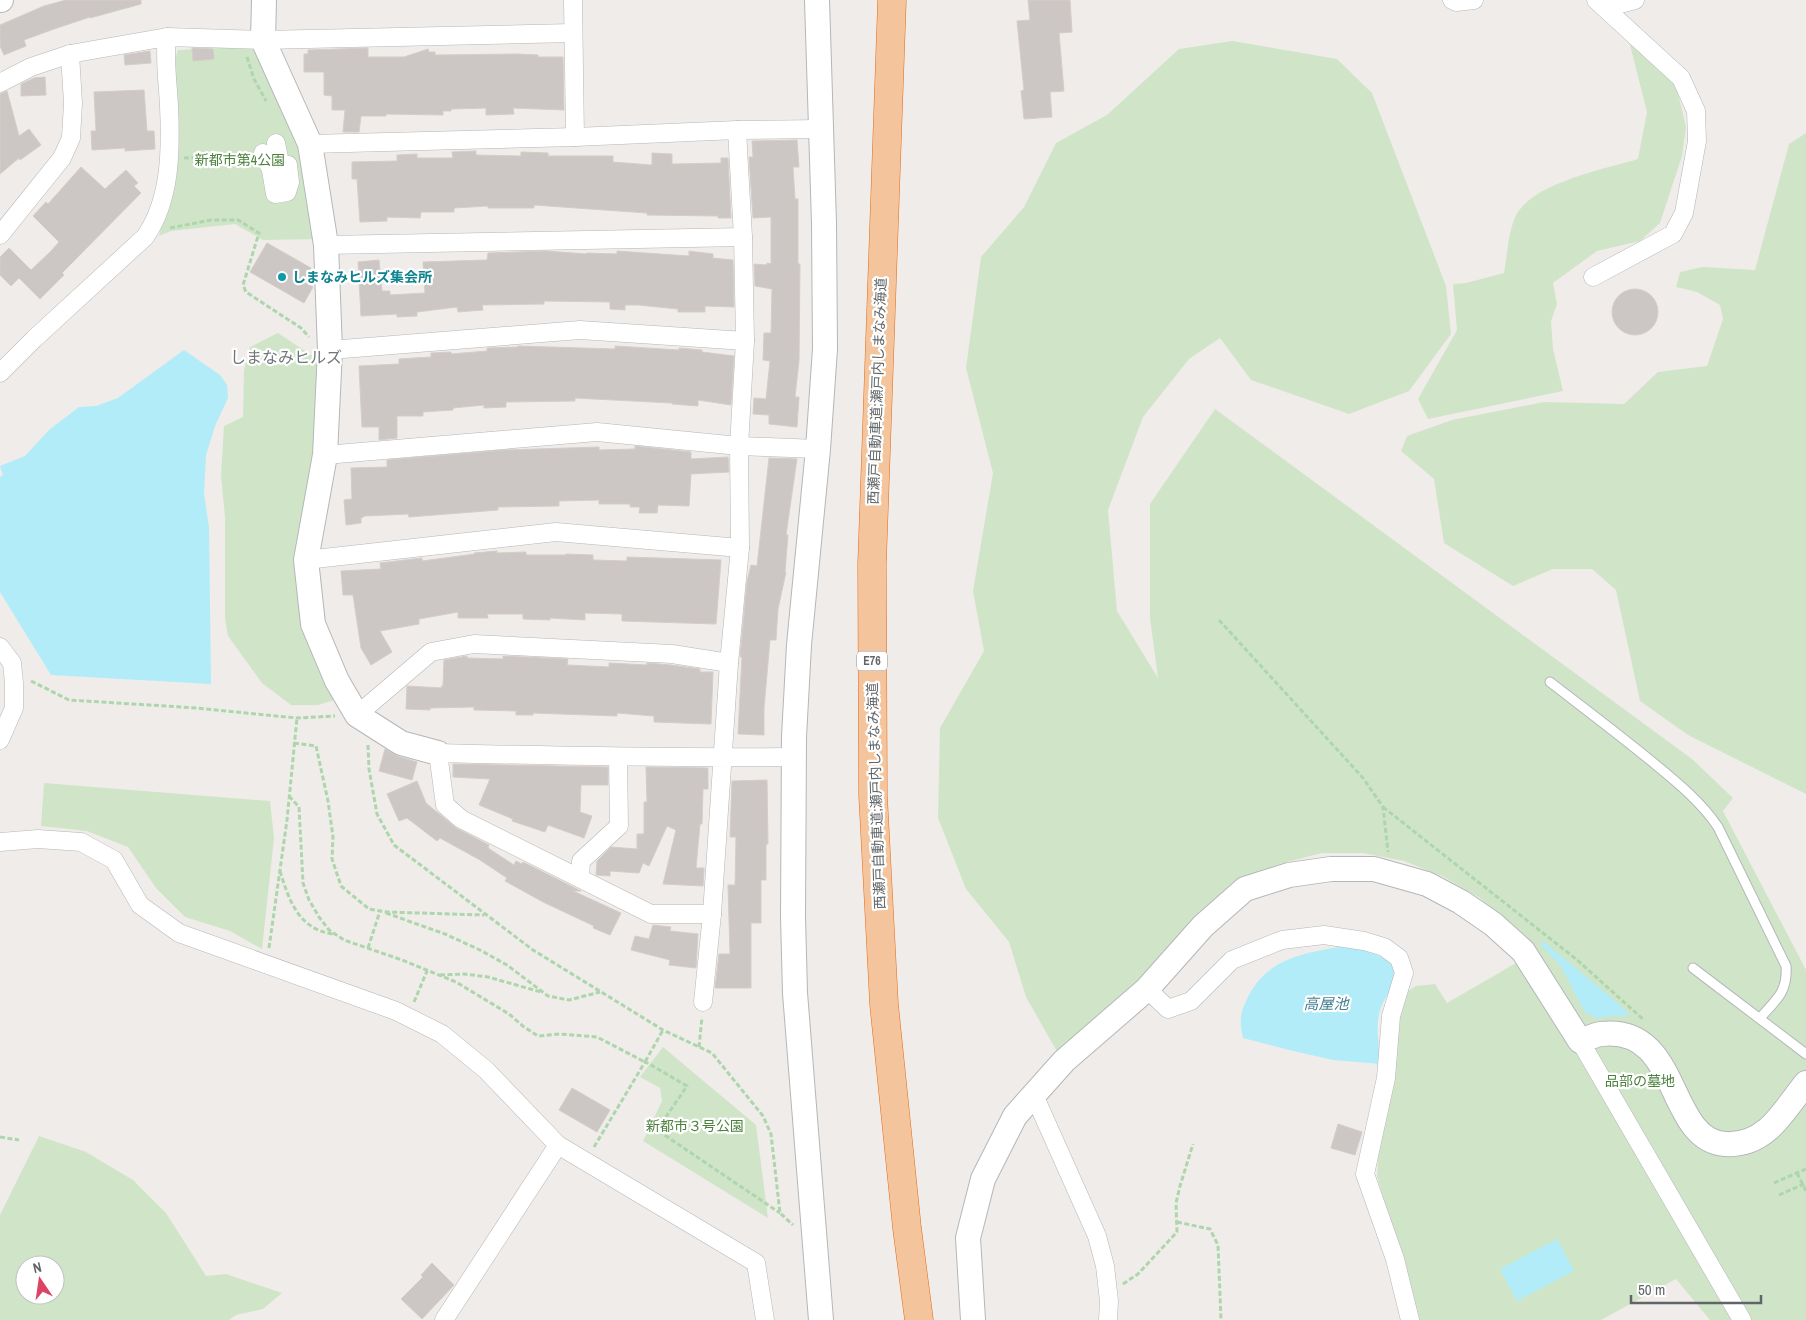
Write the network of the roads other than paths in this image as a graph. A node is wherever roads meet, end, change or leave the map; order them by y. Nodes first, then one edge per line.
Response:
1 (264, 0) edge
2 (573, 0) edge
3 (817, 0) edge
4 (892, 0) edge
5 (1452, 0) edge
6 (1474, 0) edge
7 (1635, 0) edge
8 (1600, 4) edge
9 (572, 33) junction
10 (167, 37) junction
11 (255, 40) junction
12 (70, 54) junction
13 (0, 83) edge
14 (820, 129) junction
15 (737, 130) junction
16 (575, 137) junction
17 (310, 144) junction
18 (0, 235) edge
19 (743, 237) junction
20 (326, 245) junction
21 (1593, 277) dead end
22 (745, 341) junction
23 (330, 350) junction
24 (0, 373) edge
25 (739, 446) junction
26 (818, 450) junction
27 (326, 455) junction
28 (740, 548) junction
29 (306, 560) junction
30 (0, 647) edge
31 (729, 663) junction
32 (9, 675) edge
33 (1550, 682) dead end
34 (362, 718) junction
35 (0, 740) edge
36 (438, 753) junction
37 (618, 757) junction
38 (794, 757) junction
39 (724, 758) junction
40 (0, 842) edge
41 (580, 878) junction
42 (712, 914) junction
43 (1693, 968) dead end
44 (1147, 989) junction
45 (703, 1002) road end
46 (1760, 1018) junction
47 (1580, 1041) junction
48 (1806, 1054) edge
49 (1806, 1083) edge
50 (1034, 1095) junction
51 (558, 1146) junction
52 (444, 1320) edge
53 (765, 1320) edge
54 (821, 1320) edge
55 (919, 1320) edge
56 (973, 1320) edge
57 (1108, 1320) edge
58 (1410, 1320) edge
59 (1742, 1320) edge

1 - 11 street
2 - 9 street
3 - 14 street
4 - 55 highway, 西瀬戸自動車道;瀬戸内しまなみ海道 / E76
5 - 6 street
7 - 8 street
8 - 21 street
9 - 11 street
9 - 16 street
10 - 11 street
10 - 12 street
10 - 24 street
11 - 17 street
12 - 13 street
12 - 18 street
14 - 15 street
14 - 26 street
15 - 16 street
15 - 19 street
16 - 17 street
17 - 20 street
19 - 20 street
19 - 22 street
20 - 23 street
22 - 23 street
22 - 25 street
23 - 27 street
25 - 26 street
25 - 27 street
25 - 28 street
26 - 38 street
27 - 29 street
28 - 29 street
28 - 31 street
29 - 34 street
30 - 32 street
31 - 34 street
31 - 39 street
32 - 35 street
33 - 46 lane
34 - 36 street
36 - 37 street
36 - 41 street
37 - 39 street
37 - 41 street
38 - 39 street
38 - 54 street
39 - 42 street
40 - 51 street
41 - 42 street
42 - 45 street
43 - 46 lane
44 - 47 street
44 - 50 street
44 - 58 street
46 - 48 lane
47 - 49 street
47 - 59 street
50 - 56 street
50 - 57 street
51 - 52 street
51 - 53 street

